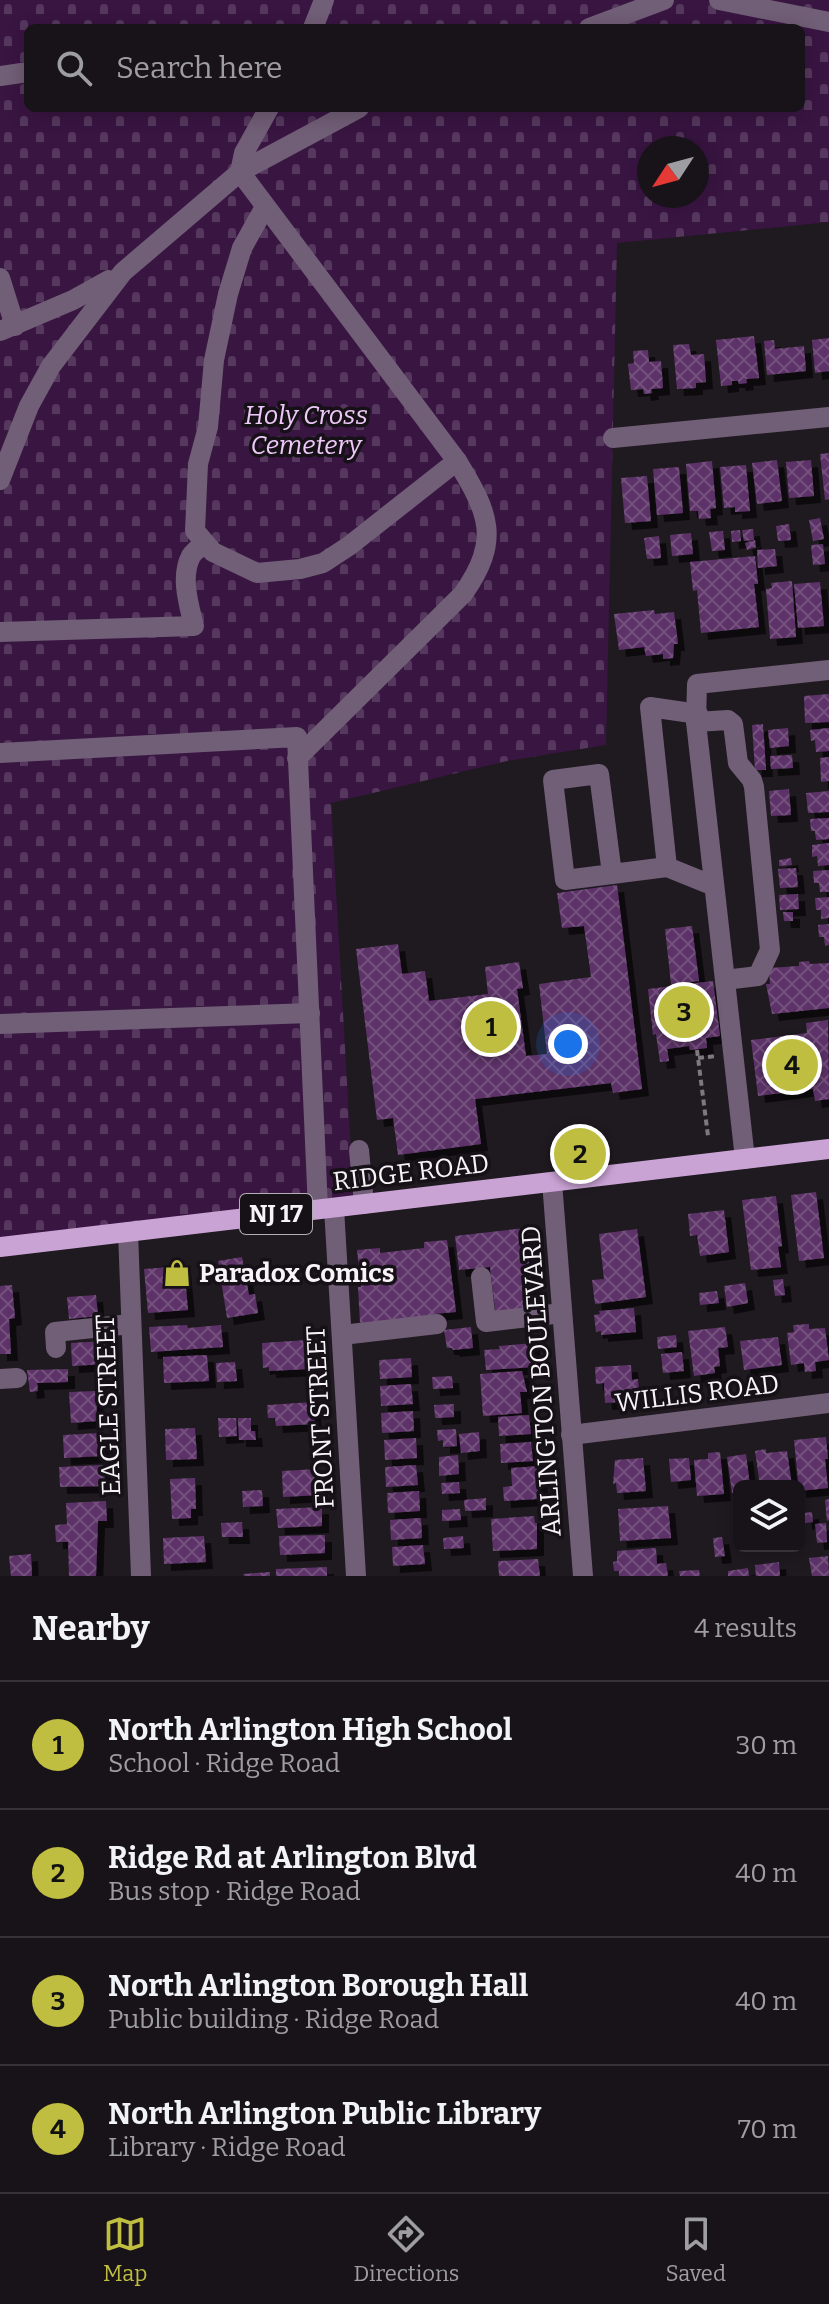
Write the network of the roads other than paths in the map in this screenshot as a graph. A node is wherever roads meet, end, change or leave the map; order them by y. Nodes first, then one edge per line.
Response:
1 (324, 0) edge
2 (664, 0) edge
3 (719, 0) edge
4 (829, 22) edge
5 (315, 24) edge
6 (600, 24) edge
7 (24, 73) edge
8 (0, 76) edge
9 (267, 112) edge
10 (352, 112) edge
11 (240, 172) junction
12 (265, 207) junction
13 (123, 272) junction
14 (0, 278) edge
15 (8, 328) edge
16 (829, 417) edge
17 (613, 438) dead end
18 (457, 461) junction
19 (0, 480) edge
20 (205, 543) junction
21 (0, 632) edge
22 (829, 670) edge
23 (697, 718) junction
24 (0, 753) edge
25 (297, 758) junction
26 (667, 867) junction
27 (612, 874) junction
28 (714, 886) junction
29 (725, 980) junction
30 (310, 1013) junction
31 (0, 1024) edge
32 (829, 1149) edge
33 (359, 1150) dead end
34 (745, 1159) junction
35 (552, 1182) junction
36 (364, 1204) junction
37 (326, 1208) junction
38 (128, 1232) junction
39 (0, 1247) edge
40 (481, 1277) dead end
41 (562, 1313) junction
42 (131, 1324) junction
43 (437, 1324) dead end
44 (342, 1335) junction
45 (56, 1348) dead end
46 (829, 1403) edge
47 (571, 1435) junction
48 (141, 1576) edge
49 (356, 1576) edge
50 (583, 1576) edge

1 - 5 street
2 - 6 street
3 - 4 street
7 - 8 street
9 - 11 street
10 - 11 street
11 - 12 street
11 - 13 street
12 - 18 street
12 - 20 street
13 - 15 street
13 - 19 street
14 - 15 street
16 - 17 street
18 - 20 street
18 - 25 street
20 - 21 street
22 - 23 street
23 - 26 street
23 - 28 street
23 - 29 street
24 - 25 street
25 - 30 street, FRONT STREET
26 - 27 street
26 - 28 street
27 - 27 street
28 - 29 street
29 - 34 street
30 - 31 street
30 - 37 street, FRONT STREET
32 - 34 main road, RIDGE ROAD / NJ 17
33 - 36 street
34 - 35 main road, RIDGE ROAD / NJ 17
35 - 36 main road, RIDGE ROAD / NJ 17
35 - 41 street, ARLINGTON BOULEVARD
36 - 37 main road, RIDGE ROAD / NJ 17
37 - 38 main road, RIDGE ROAD / NJ 17
37 - 44 street, FRONT STREET
38 - 39 main road, RIDGE ROAD / NJ 17
38 - 42 street, EAGLE STREET
40 - 41 street
41 - 47 street, ARLINGTON BOULEVARD
42 - 45 street
42 - 48 street, EAGLE STREET
43 - 44 street
44 - 49 street, FRONT STREET
46 - 47 street, WILLIS ROAD
47 - 50 street, ARLINGTON BOULEVARD

